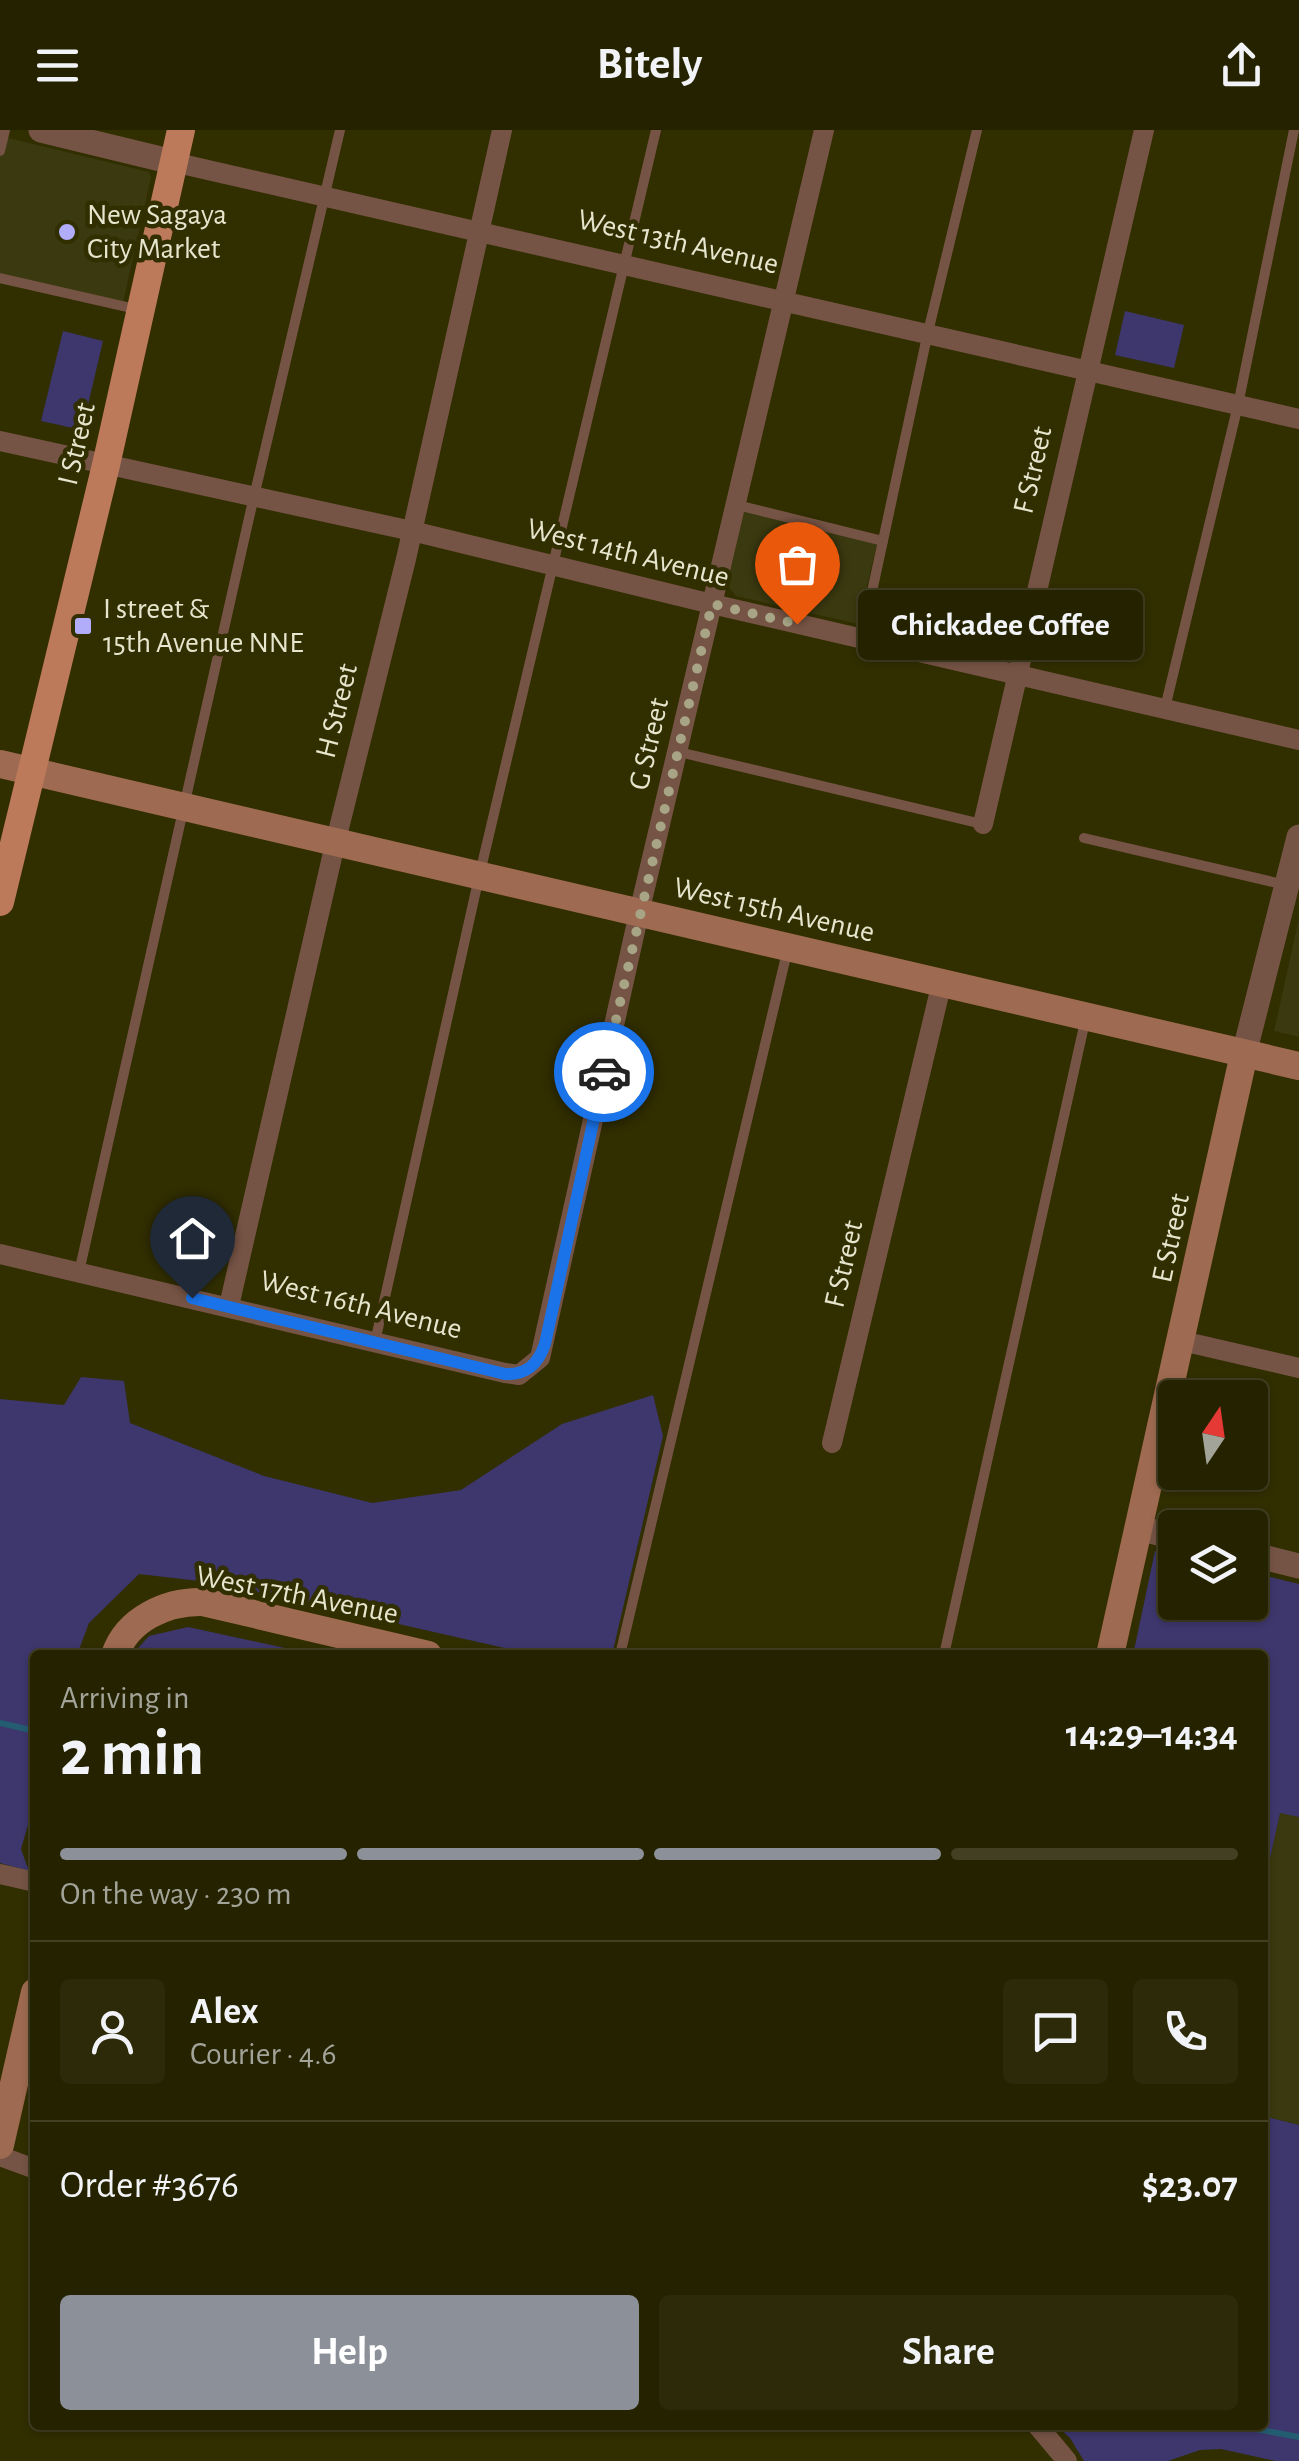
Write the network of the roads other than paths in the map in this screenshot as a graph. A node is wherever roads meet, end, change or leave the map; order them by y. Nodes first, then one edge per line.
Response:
1 (5, 130) edge
2 (42, 130) edge
3 (180, 130) edge
4 (340, 130) edge
5 (502, 130) edge
6 (656, 130) edge
7 (824, 130) edge
8 (978, 130) edge
9 (1144, 130) edge
10 (1294, 130) edge
11 (0, 151) edge
12 (173, 162) junction
13 (324, 195) junction
14 (481, 230) junction
15 (625, 263) junction
16 (0, 278) edge
17 (785, 300) junction
18 (140, 310) junction
19 (928, 332) junction
20 (1087, 368) junction
21 (1238, 405) junction
22 (1299, 419) edge
23 (0, 441) edge
24 (106, 466) junction
25 (254, 497) junction
26 (737, 505) junction
27 (412, 531) junction
28 (883, 541) junction
29 (554, 566) junction
30 (712, 604) junction
31 (862, 638) junction
32 (1016, 673) junction
33 (1164, 708) junction
34 (1299, 740) edge
35 (678, 752) junction
36 (0, 764) edge
37 (32, 772) junction
38 (183, 808) junction
39 (983, 824) joint
40 (1299, 837) edge
41 (1084, 838) dead end
42 (334, 844) junction
43 (479, 876) junction
44 (1287, 885) junction
45 (0, 902) edge
46 (640, 913) junction
47 (788, 947) junction
48 (942, 982) junction
49 (1086, 1016) junction
50 (1244, 1054) junction
51 (1299, 1066) edge
52 (0, 1254) edge
53 (80, 1272) junction
54 (229, 1306) junction
55 (1182, 1341) junction
56 (374, 1342) junction
57 (1299, 1368) edge
58 (530, 1369) joint
59 (832, 1443) dead end
60 (1138, 1528) junction
61 (1158, 1532) edge
62 (1268, 1558) edge
63 (1299, 1566) edge
64 (117, 1650) edge
65 (407, 1650) edge
66 (621, 1650) edge
67 (945, 1650) edge
68 (1111, 1650) edge
69 (0, 1874) edge
70 (30, 1881) edge
71 (30, 2014) edge
72 (0, 2145) edge
73 (0, 2156) edge
74 (30, 2165) edge
75 (1041, 2430) edge
76 (1067, 2461) edge

1 - 11 lane
2 - 12 street, West 13th Avenue
3 - 12 main road, I Street
4 - 13 lane
5 - 14 street, H Street
6 - 15 lane
7 - 17 street, G Street
8 - 19 lane
9 - 20 street, F Street
10 - 21 lane
12 - 13 street, West 13th Avenue
12 - 18 main road, I Street
13 - 14 street, West 13th Avenue
13 - 25 lane
14 - 15 street, West 13th Avenue
14 - 27 street, H Street
15 - 17 street, West 13th Avenue
15 - 29 lane
16 - 18 lane
17 - 19 street, West 13th Avenue
17 - 26 street, G Street
18 - 24 main road, I Street
19 - 20 street, West 13th Avenue
19 - 28 lane
20 - 21 street, West 13th Avenue
20 - 32 street, F Street
21 - 22 street, West 13th Avenue
21 - 33 lane
23 - 24 street, West 14th Avenue
24 - 25 street, West 14th Avenue
24 - 37 main road, I Street
25 - 27 street, West 14th Avenue
25 - 38 lane
26 - 28 lane
26 - 30 street, G Street
27 - 29 street, West 14th Avenue
27 - 42 street, H Street
28 - 31 lane
29 - 30 street, West 14th Avenue
29 - 43 lane
30 - 31 street, West 14th Avenue
30 - 35 street, G Street
31 - 32 street, West 14th Avenue
32 - 33 street, West 14th Avenue
32 - 39 street, F Street
33 - 34 street, West 14th Avenue
35 - 39 lane
35 - 46 street, G Street
36 - 37 main road, West 15th Avenue
37 - 38 main road, West 15th Avenue
37 - 45 main road, I Street
38 - 42 main road, West 15th Avenue
38 - 53 lane
40 - 44 street, E Street
41 - 44 lane
42 - 43 main road, West 15th Avenue
42 - 54 street, H Street
43 - 46 main road, West 15th Avenue
43 - 56 lane
44 - 50 street, E Street
46 - 47 main road, West 15th Avenue
46 - 58 street, G Street
47 - 48 main road, West 15th Avenue
47 - 66 lane
48 - 49 main road, West 15th Avenue
48 - 59 street, F Street
49 - 50 main road, West 15th Avenue
49 - 67 lane
50 - 51 main road, West 15th Avenue
50 - 55 main road, E Street
52 - 53 street, West 16th Avenue
53 - 54 street, West 16th Avenue
54 - 56 street, West 16th Avenue
55 - 57 street
55 - 60 main road, E Street
56 - 58 street, West 16th Avenue
60 - 61 street
60 - 68 main road, E Street
62 - 63 street
64 - 65 main road, West 17th Avenue
69 - 70 street
71 - 72 main road
73 - 74 street
75 - 76 street

